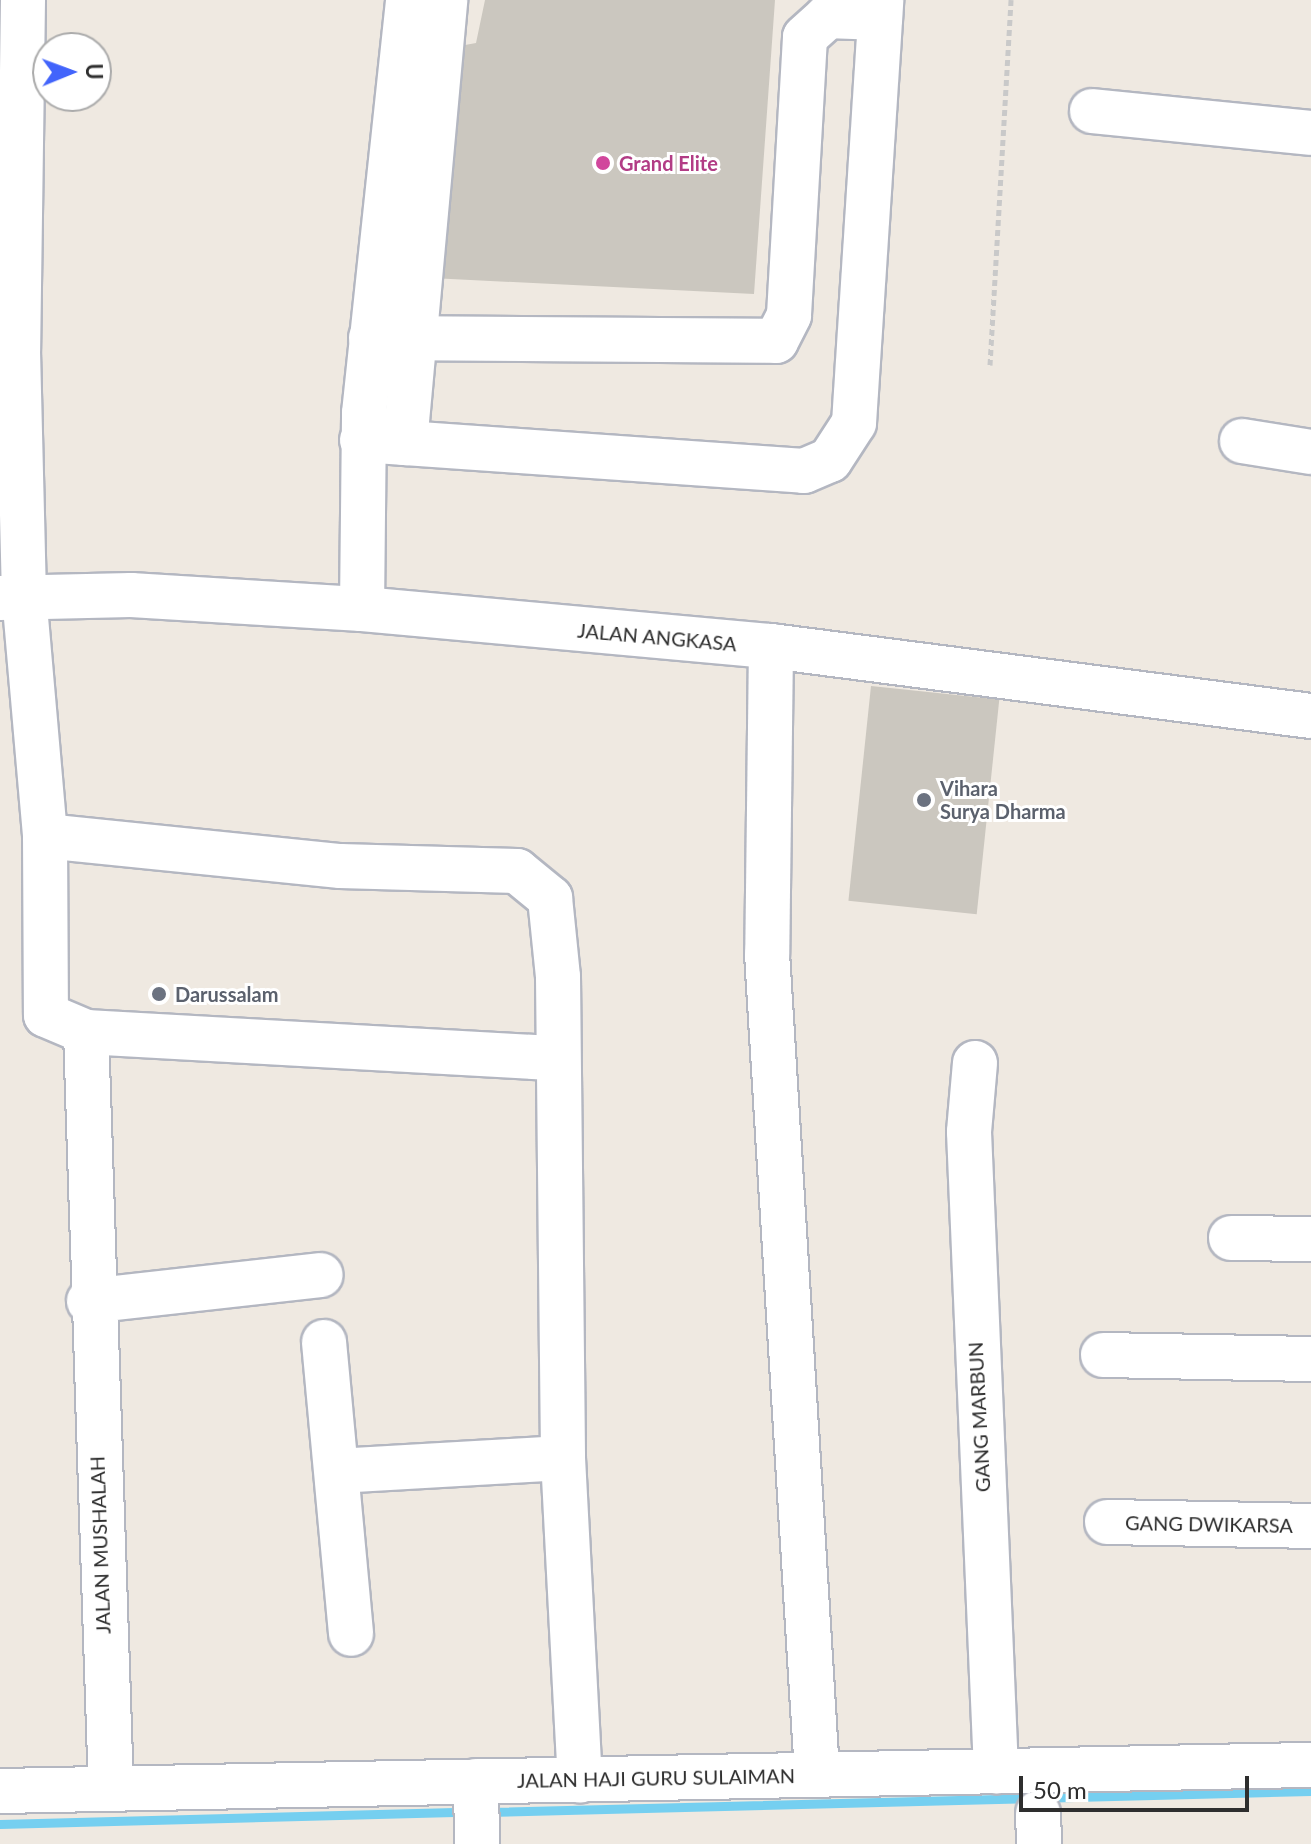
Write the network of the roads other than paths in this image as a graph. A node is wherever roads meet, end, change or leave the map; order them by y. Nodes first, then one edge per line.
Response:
1 (23, 0) edge
2 (408, 0) edge
3 (445, 0) edge
4 (881, 9) edge
5 (1092, 111) dead end
6 (1311, 133) edge
7 (392, 338) junction
8 (9, 351) edge
9 (362, 440) junction
10 (1242, 441) dead end
11 (405, 443) junction
12 (1311, 452) edge
13 (12, 597) edge
14 (362, 609) junction
15 (771, 646) junction
16 (1311, 716) edge
17 (45, 836) junction
18 (86, 1032) junction
19 (556, 1058) junction
20 (975, 1063) dead end
21 (1231, 1238) dead end
22 (1311, 1239) edge
23 (321, 1275) dead end
24 (89, 1301) junction
25 (324, 1342) dead end
26 (1103, 1355) dead end
27 (1311, 1359) edge
28 (563, 1458) junction
29 (337, 1471) junction
30 (1107, 1522) dead end
31 (1311, 1526) edge
32 (351, 1634) dead end
33 (1311, 1765) edge
34 (996, 1771) junction
35 (817, 1774) junction
36 (476, 1781) junction
37 (580, 1781) junction
38 (111, 1789) junction
39 (0, 1791) edge
40 (477, 1844) edge

1 - 8 street
2 - 7 street
3 - 7 street
4 - 7 street
4 - 11 street
5 - 6 street
7 - 9 street
7 - 11 street
8 - 13 street
9 - 11 street
9 - 14 street
10 - 12 street
13 - 14 street, JALAN ANGKASA
13 - 17 street
14 - 15 street, JALAN ANGKASA
15 - 16 street, JALAN ANGKASA
15 - 35 street
17 - 18 street
17 - 19 street
18 - 19 street
18 - 24 street, JALAN MUSHALAH
19 - 28 street
20 - 34 street, GANG MARBUN
21 - 22 street
23 - 24 street
24 - 38 street, JALAN MUSHALAH
25 - 29 street
26 - 27 street
28 - 29 street
28 - 37 street
29 - 32 street
30 - 31 street, GANG DWIKARSA
33 - 34 street, JALAN HAJI GURU SULAIMAN
34 - 35 street, JALAN HAJI GURU SULAIMAN
35 - 37 street, JALAN HAJI GURU SULAIMAN
36 - 37 street, JALAN HAJI GURU SULAIMAN
36 - 38 street, JALAN HAJI GURU SULAIMAN
36 - 40 street
38 - 39 street, JALAN HAJI GURU SULAIMAN

